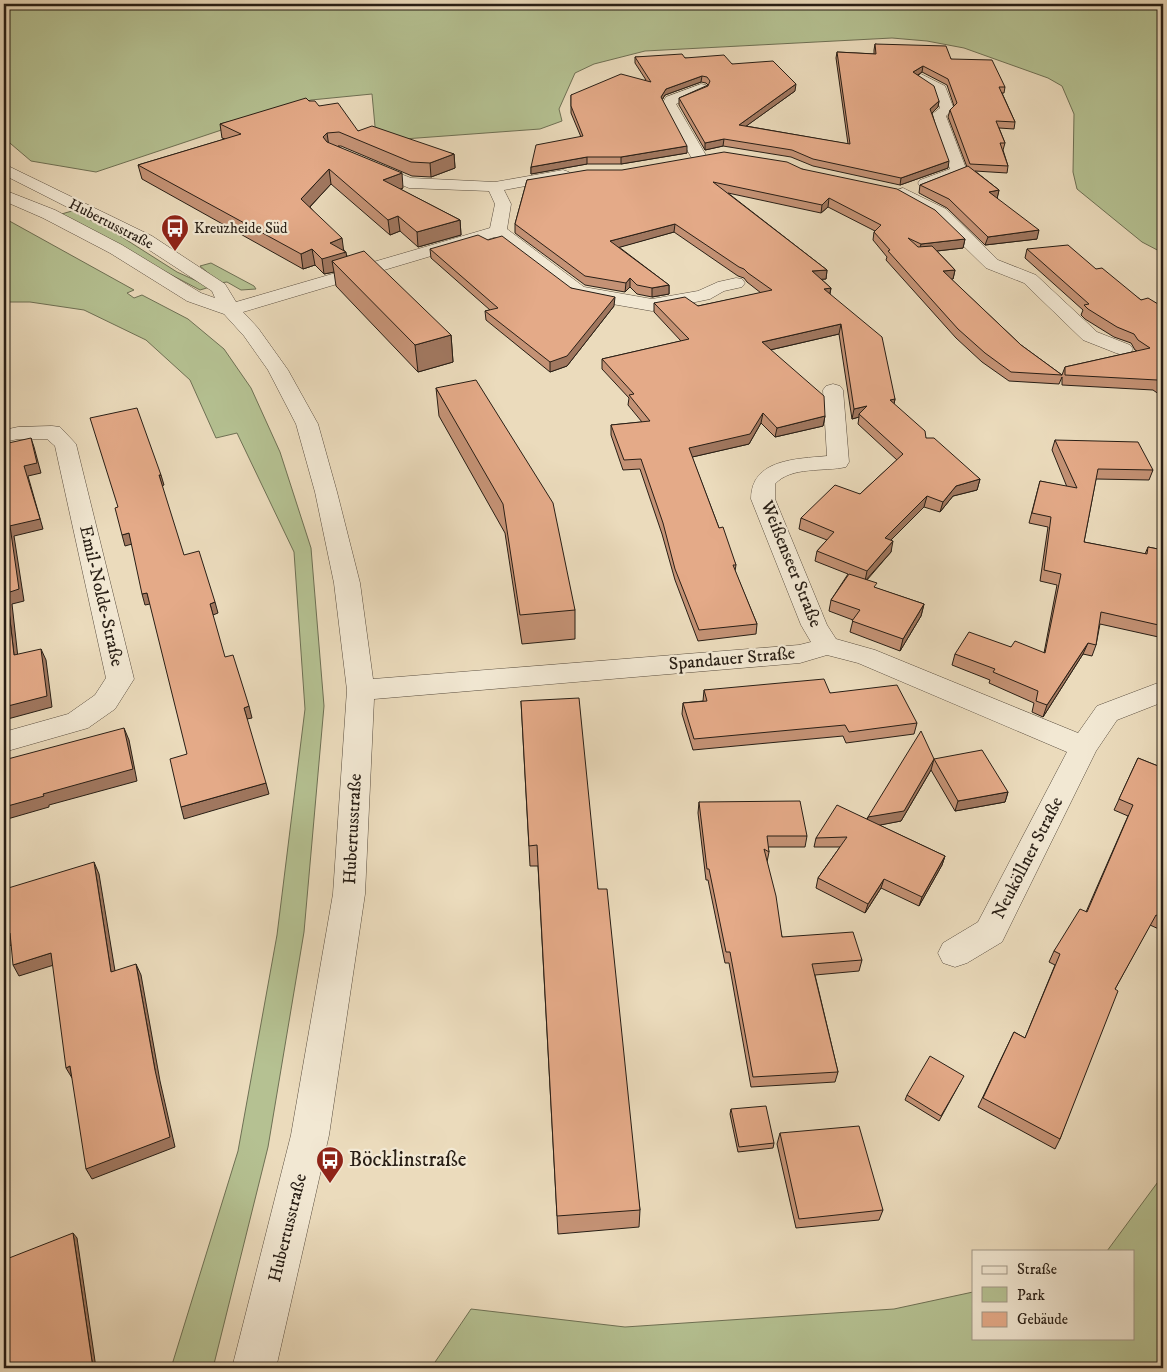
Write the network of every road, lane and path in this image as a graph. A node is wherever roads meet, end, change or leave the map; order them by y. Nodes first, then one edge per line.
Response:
1 (921, 78) edge
2 (701, 88) edge
3 (352, 158) edge
4 (682, 160) edge
5 (4, 169) edge
6 (578, 173) edge
7 (495, 187) junction
8 (39, 188) junction
9 (5, 198) edge
10 (498, 231) junction
11 (736, 283) dead end
12 (231, 310) junction
13 (1123, 348) dead end
14 (832, 390) dead end
15 (4, 436) edge
16 (827, 646) junction
17 (361, 690) junction
18 (1163, 691) edge
19 (4, 742) edge
20 (1084, 747) junction
21 (956, 953) dead end
22 (254, 1368) edge

1 - 13 street
2 - 4 street
3 - 7 street
5 - 8 street, Hubertusstraße
6 - 7 street
7 - 10 street
8 - 9 street
8 - 12 street, Hubertusstraße
9 - 12 street, Hubertusstraße
10 - 11 street
10 - 12 street
12 - 17 street, Hubertusstraße
14 - 16 street, Weißenseer Straße
15 - 19 street, Emil-Nolde-Straße
16 - 17 street, Spandauer Straße
16 - 20 street
17 - 22 street, Hubertusstraße
18 - 20 street, Neuköllner Straße
20 - 21 street, Neuköllner Straße

